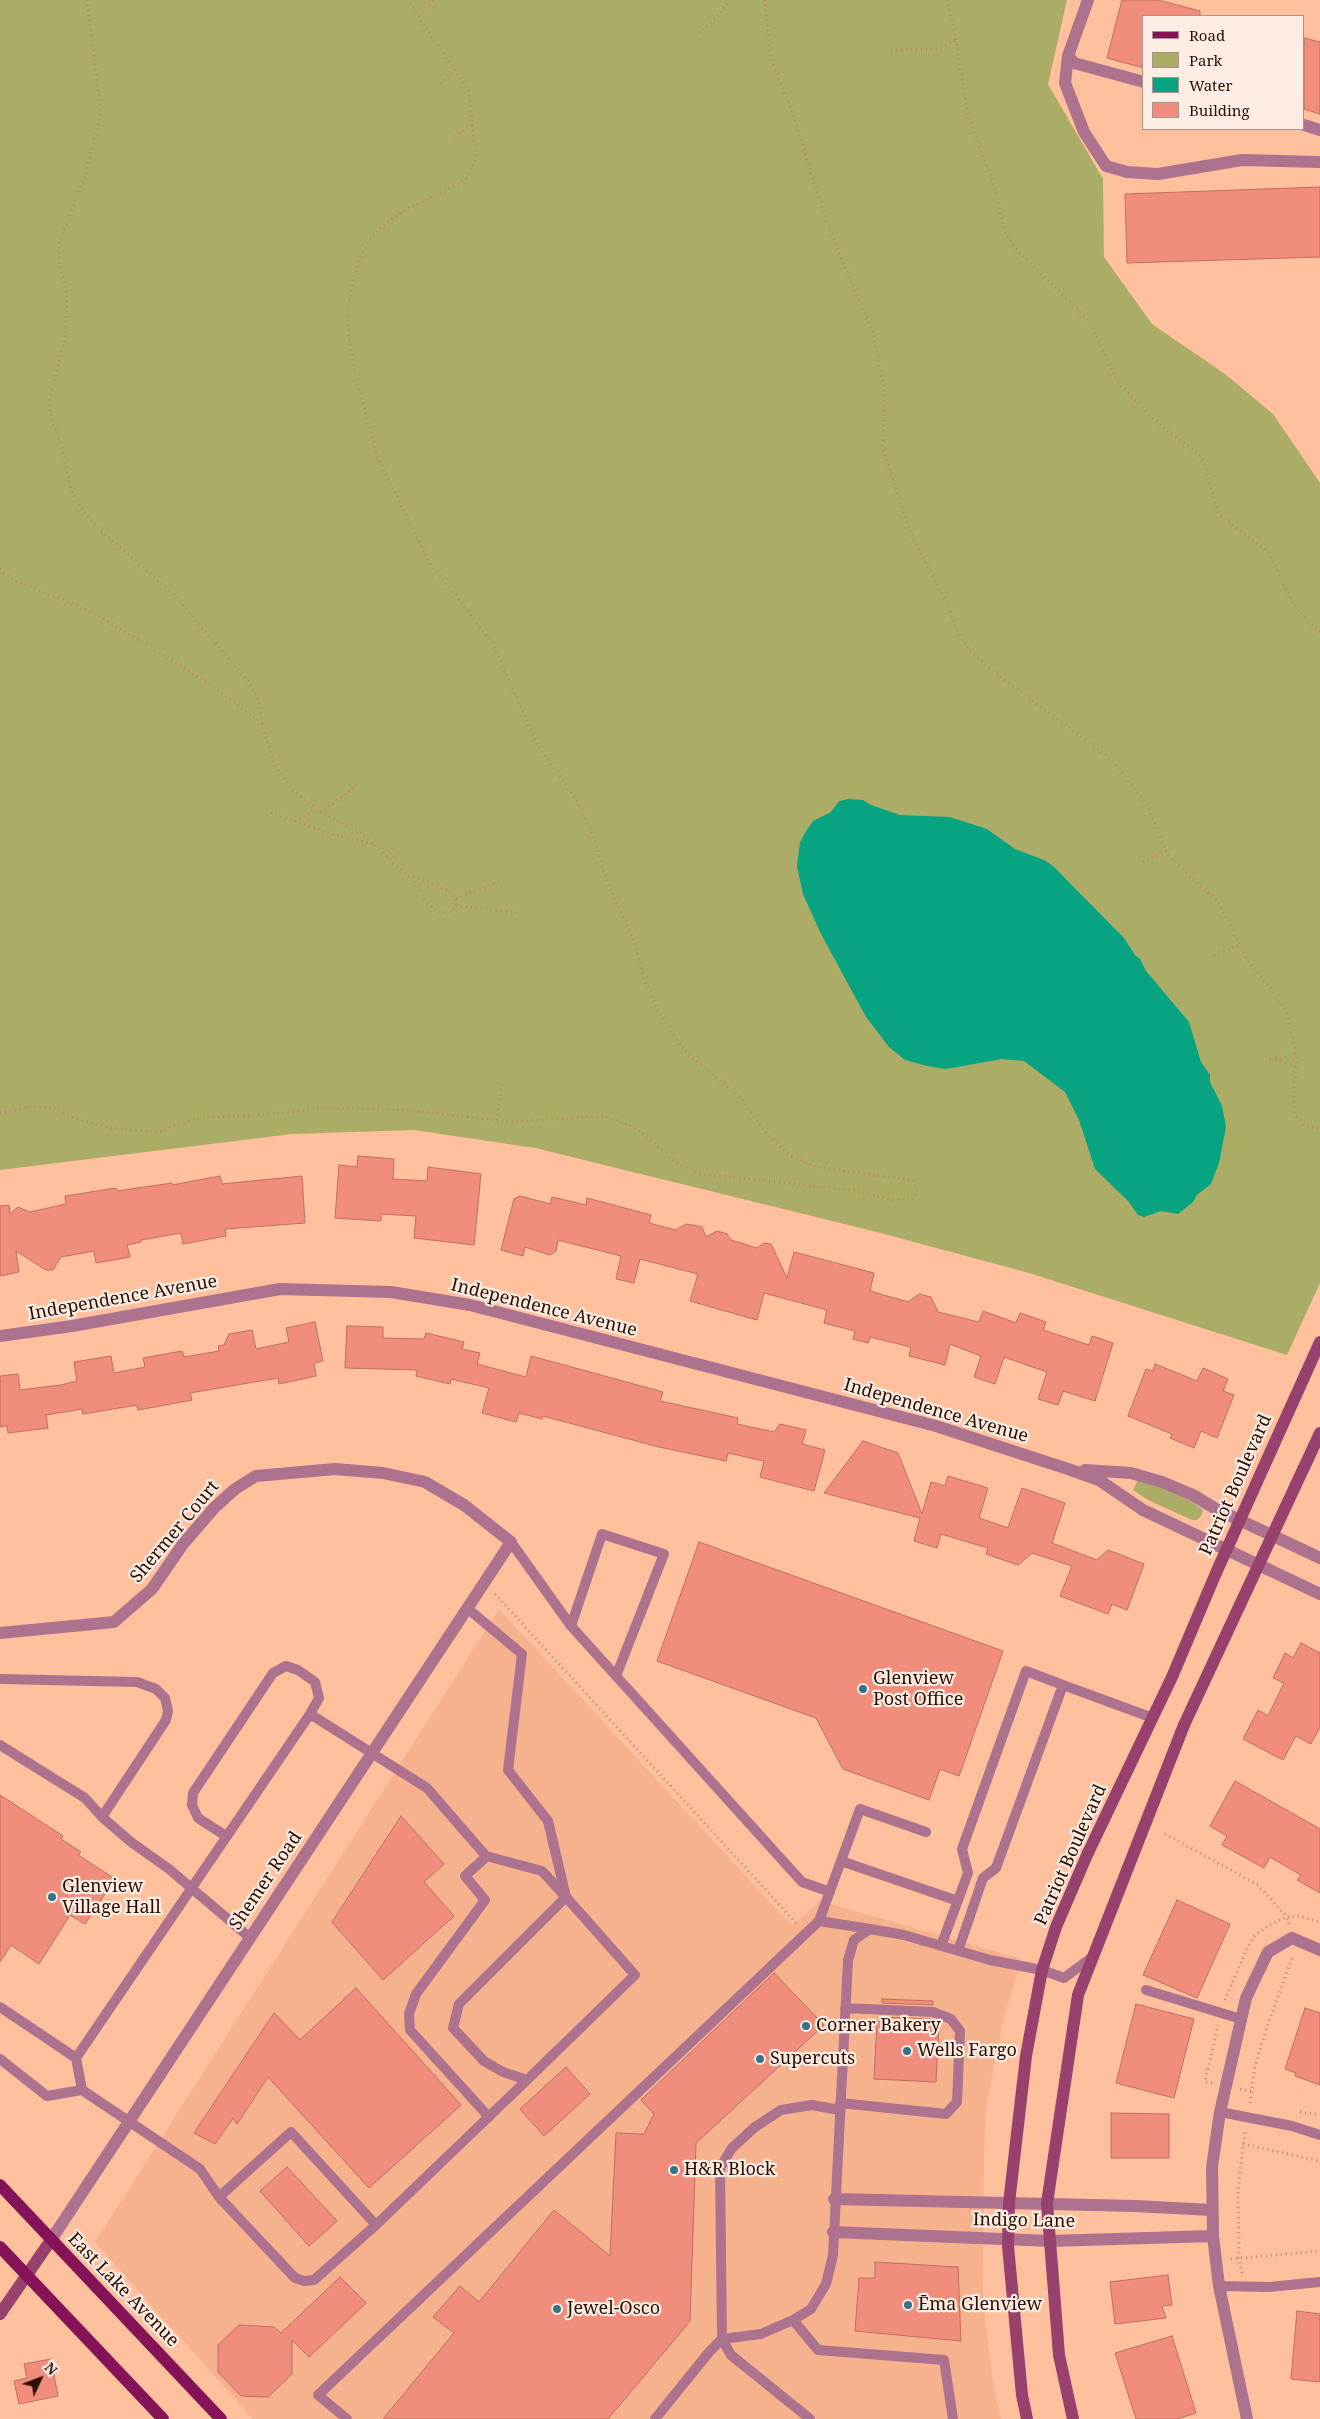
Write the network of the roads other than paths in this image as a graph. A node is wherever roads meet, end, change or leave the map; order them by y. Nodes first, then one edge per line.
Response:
1 (1088, 0) edge
2 (1068, 56) junction
3 (1142, 81) edge
4 (1305, 126) edge
5 (1320, 130) edge
6 (1320, 162) edge
7 (0, 1336) edge
8 (1320, 1342) edge
9 (1320, 1434) edge
10 (1068, 1469) junction
11 (1240, 1520) junction
12 (1273, 1536) junction
13 (511, 1542) junction
14 (1227, 1550) junction
15 (1320, 1558) edge
16 (1259, 1565) junction
17 (1320, 1594) edge
18 (467, 1608) junction
19 (570, 1626) junction
20 (0, 1633) edge
21 (616, 1676) junction
22 (0, 1679) edge
23 (1063, 1685) junction
24 (310, 1714) junction
25 (1153, 1718) junction
26 (0, 1745) edge
27 (370, 1754) junction
28 (102, 1817) junction
29 (926, 1832) dead end
30 (226, 1836) junction
31 (486, 1856) junction
32 (841, 1861) junction
33 (968, 1873) junction
34 (983, 1878) junction
35 (190, 1888) junction
36 (830, 1892) junction
37 (566, 1897) junction
38 (958, 1901) junction
39 (819, 1921) junction
40 (870, 1929) junction
41 (249, 1937) junction
42 (941, 1946) junction
43 (958, 1950) junction
44 (1320, 1950) edge
45 (1091, 1958) junction
46 (1042, 1970) junction
47 (1146, 1990) dead end
48 (0, 2007) edge
49 (846, 2008) junction
50 (1241, 2018) junction
51 (76, 2058) junction
52 (0, 2059) edge
53 (527, 2080) junction
54 (82, 2090) junction
55 (840, 2107) junction
56 (1220, 2112) junction
57 (489, 2117) junction
58 (127, 2121) junction
59 (1320, 2134) edge
60 (0, 2185) edge
61 (219, 2197) junction
62 (834, 2199) junction
63 (1009, 2203) junction
64 (1047, 2204) junction
65 (1212, 2210) junction
66 (376, 2225) junction
67 (834, 2232) junction
68 (1213, 2236) junction
69 (1008, 2239) junction
70 (51, 2240) junction
71 (1050, 2241) junction
72 (0, 2247) edge
73 (25, 2275) junction
74 (1320, 2282) edge
75 (1219, 2286) junction
76 (0, 2314) edge
77 (793, 2320) junction
78 (722, 2339) junction
79 (163, 2419) edge
80 (221, 2419) edge
81 (347, 2419) edge
82 (655, 2419) edge
83 (810, 2419) edge
84 (953, 2419) edge
85 (1026, 2419) edge
86 (1073, 2419) edge
87 (1247, 2419) edge

1 - 2 street
2 - 3 street
2 - 6 street
4 - 5 street
7 - 10 street, Independence Avenue
8 - 11 main road, Patriot Boulevard
9 - 12 main road
10 - 11 street, Independence Avenue
10 - 14 street, Independence Avenue
11 - 12 street, Independence Avenue
11 - 14 main road, Patriot Boulevard
12 - 15 street, Independence Avenue
12 - 16 main road
13 - 18 street, Shemer Road
13 - 19 lane
13 - 20 street, Shermer Court
14 - 16 street, Independence Avenue
14 - 25 main road, Patriot Boulevard
16 - 17 street, Independence Avenue
16 - 45 main road
18 - 27 street, Shemer Road
18 - 37 lane
19 - 21 lane
19 - 21 lane
21 - 36 lane
22 - 28 lane
23 - 25 lane
23 - 33 lane
23 - 34 lane
24 - 27 lane
24 - 30 lane
24 - 30 lane
25 - 46 main road, Patriot Boulevard
26 - 28 lane
27 - 31 lane
27 - 41 street, Shemer Road
28 - 35 lane
29 - 32 lane
30 - 35 lane
31 - 37 lane
31 - 57 lane
32 - 36 lane
32 - 38 lane
33 - 34 lane
33 - 38 lane
34 - 43 lane
35 - 41 lane
35 - 51 lane
36 - 39 lane
37 - 53 lane
37 - 53 lane
38 - 42 lane
39 - 40 lane
39 - 81 lane
40 - 42 lane
40 - 49 lane
41 - 58 street, Shemer Road
42 - 43 lane
43 - 46 lane
44 - 50 street
45 - 46 lane
45 - 64 main road
46 - 63 main road, Patriot Boulevard
47 - 50 lane
48 - 51 lane
49 - 55 lane
49 - 55 lane
50 - 56 street
51 - 54 lane
52 - 54 lane
53 - 57 lane
54 - 58 lane
55 - 62 lane
55 - 78 lane
56 - 59 lane
56 - 65 street
57 - 66 lane
58 - 61 lane
58 - 70 street, Shemer Road
60 - 70 main road, East Lake Avenue
61 - 66 lane
61 - 66 lane
62 - 63 street, Indigo Lane
62 - 67 lane
63 - 64 street, Indigo Lane
63 - 69 main road, Patriot Boulevard
64 - 65 street, Indigo Lane
64 - 71 main road
65 - 68 street
67 - 69 street, Indigo Lane
67 - 77 lane
68 - 71 street, Indigo Lane
68 - 75 street
69 - 71 street, Indigo Lane
69 - 85 main road, Patriot Boulevard
70 - 73 main road
70 - 80 main road, East Lake Avenue
71 - 86 main road
72 - 73 main road
73 - 76 main road
73 - 79 main road
74 - 75 lane
75 - 87 street
77 - 78 lane
77 - 84 lane
78 - 82 lane
78 - 83 lane

